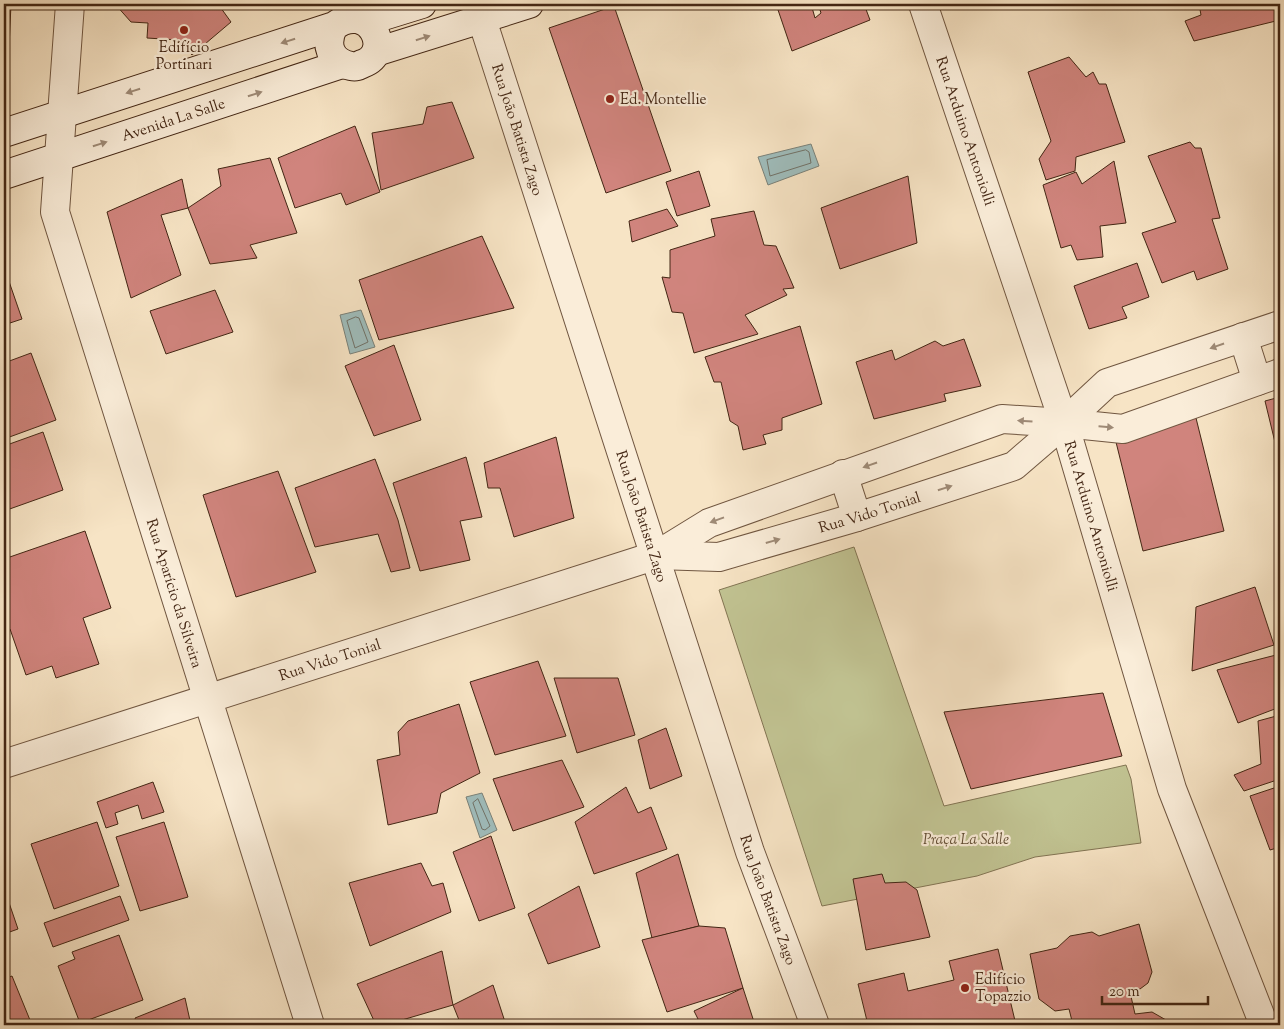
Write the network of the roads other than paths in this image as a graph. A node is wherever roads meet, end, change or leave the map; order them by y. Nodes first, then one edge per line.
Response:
1 (70, 4) edge
2 (422, 4) edge
3 (528, 4) edge
4 (923, 4) edge
5 (480, 12) edge
6 (367, 21) junction
7 (334, 26) junction
8 (376, 52) junction
9 (342, 64) junction
10 (61, 114) junction
11 (4, 133) edge
12 (58, 158) junction
13 (4, 175) edge
14 (1280, 325) edge
15 (1242, 338) junction
16 (1269, 377) edge
17 (1064, 423) junction
18 (843, 474) junction
19 (857, 517) junction
20 (657, 555) junction
21 (206, 699) junction
22 (4, 764) edge
23 (310, 1025) edge
24 (815, 1025) edge
25 (1264, 1025) edge

1 - 10 street, Rua Aparício da Silveira
2 - 6 street
3 - 5 street
4 - 17 street, Rua Arduino Antoniolli
8 -> 5 street
5 - 20 street, Rua João Batista Zago
6 - 7 street
6 - 8 street
7 - 9 street
7 -> 10 street
8 - 9 street
12 -> 9 street, Avenida La Salle
10 - 11 street
10 - 12 street, Rua Aparício da Silveira
12 - 13 street, Avenida La Salle
12 - 21 street, Rua Aparício da Silveira
14 - 15 street, Rua Vido Tonial
15 - 16 street
15 -> 17 street, Rua Vido Tonial
17 -> 16 street, Rua Vido Tonial
17 -> 18 street, Rua Vido Tonial
19 -> 17 street, Rua Vido Tonial
17 - 25 street, Rua Arduino Antoniolli
18 - 19 street
18 -> 20 street, Rua Vido Tonial
20 -> 19 street, Rua Vido Tonial
20 - 21 street, Rua Vido Tonial
20 - 24 street, Rua João Batista Zago
21 - 22 street, Rua Vido Tonial
21 - 23 street, Rua Aparício da Silveira

